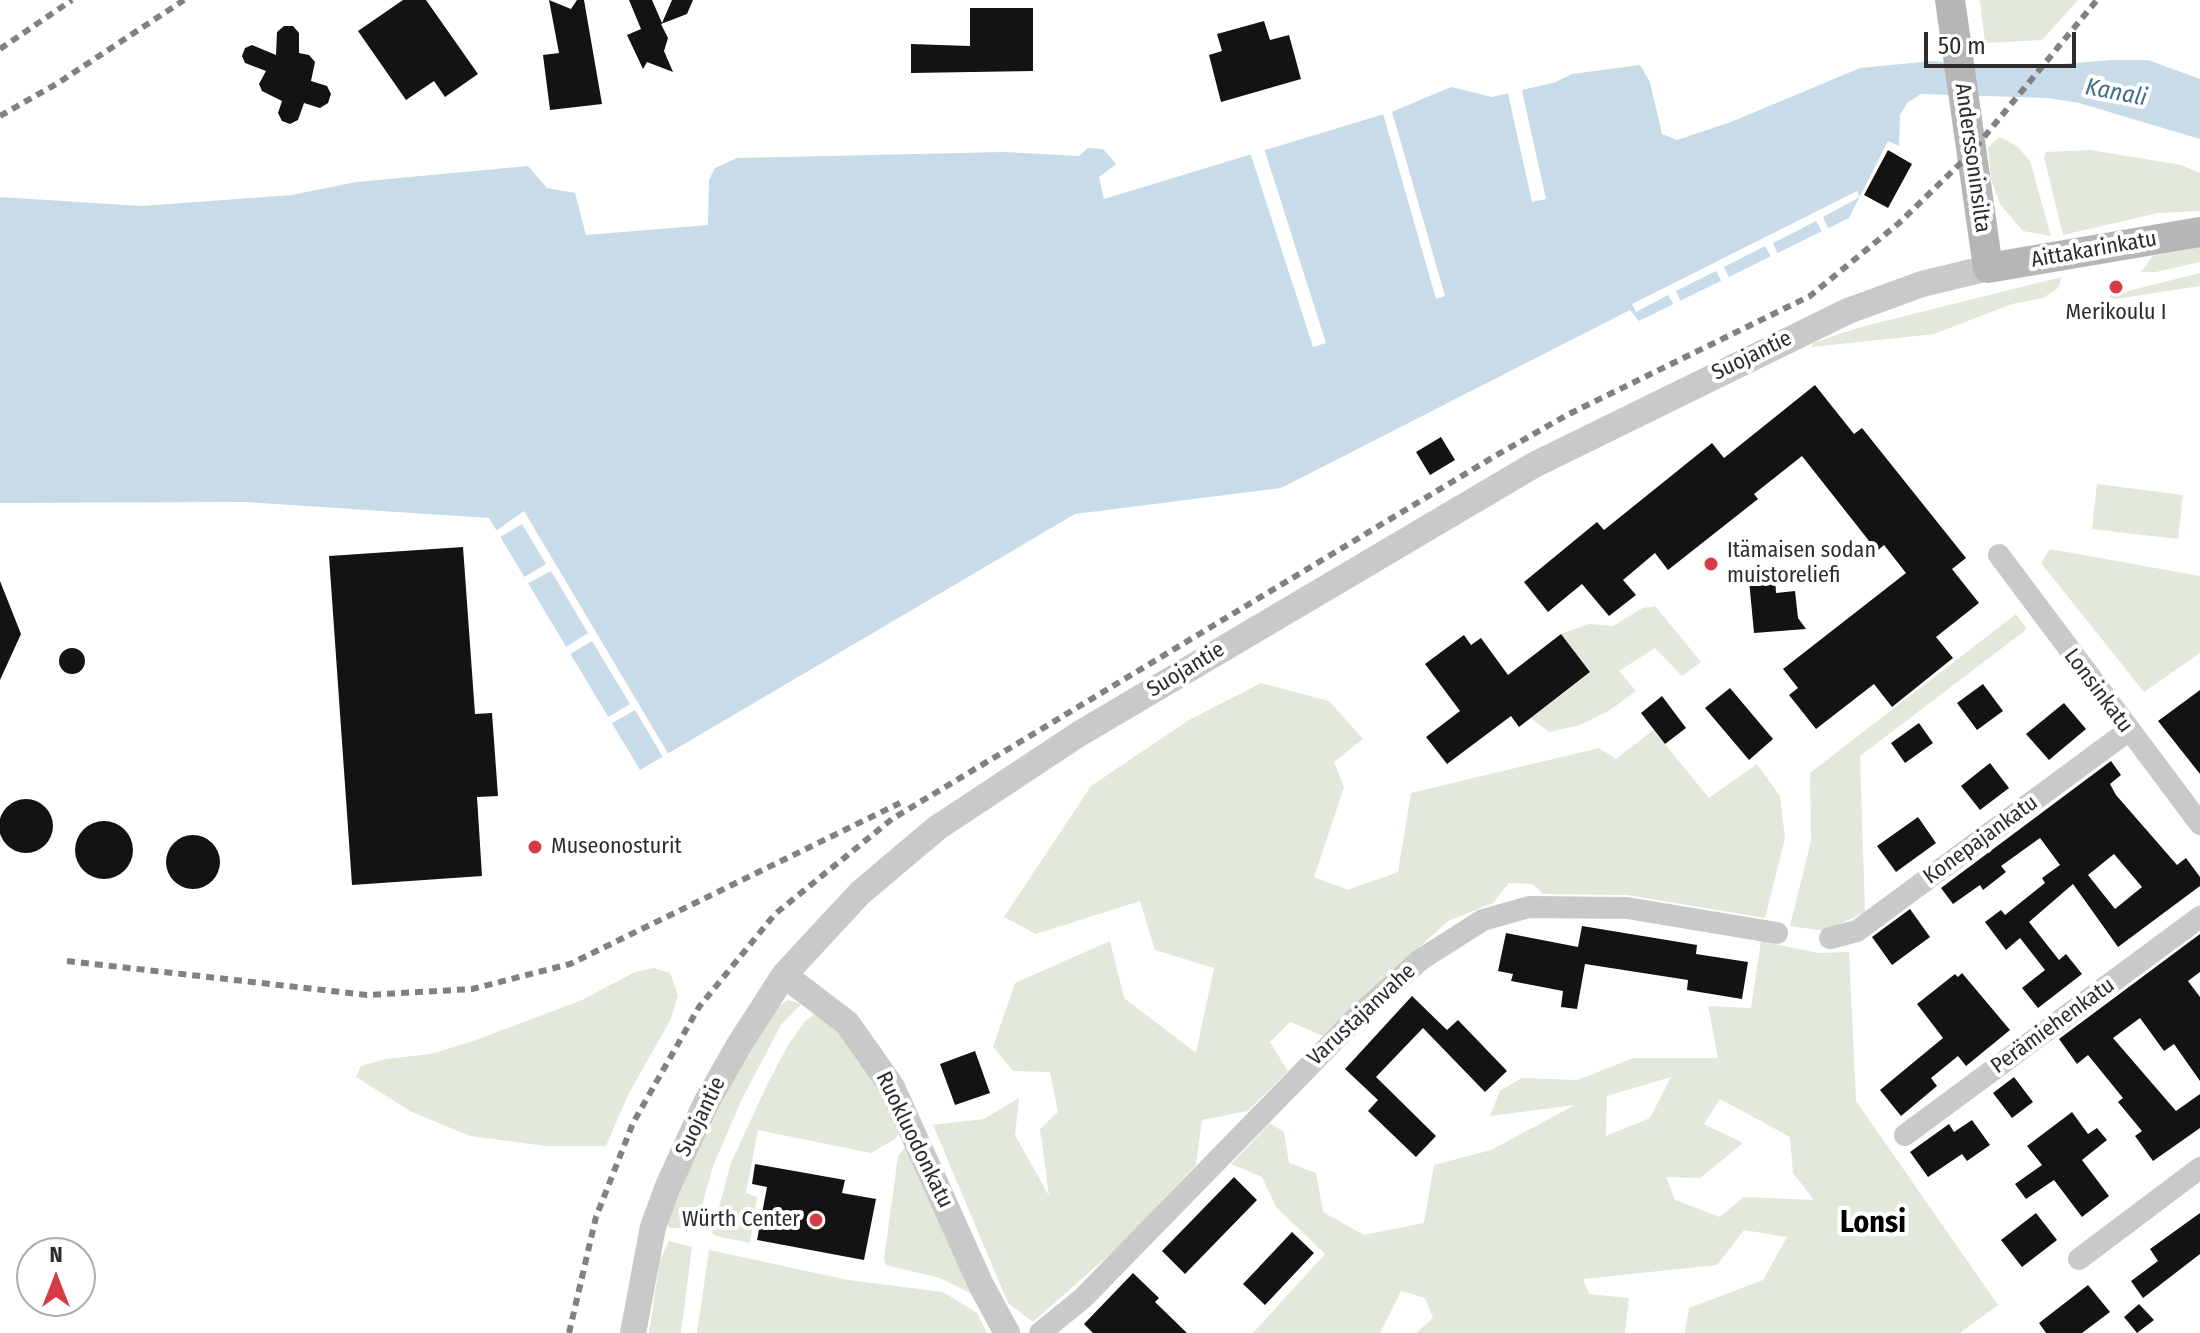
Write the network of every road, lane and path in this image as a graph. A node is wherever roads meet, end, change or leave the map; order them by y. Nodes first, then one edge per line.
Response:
1 (1950, 0) edge
2 (2200, 232) edge
3 (1988, 268) junction
4 (1999, 555) dead end
5 (2128, 731) junction
6 (2200, 824) edge
7 (2200, 917) edge
8 (1777, 933) dead end
9 (1830, 938) dead end
10 (784, 975) junction
11 (1905, 1135) dead end
12 (2200, 1168) edge
13 (2079, 1259) dead end
14 (633, 1333) edge
15 (1007, 1333) edge
16 (1040, 1333) edge

1 - 3 main road, Anderssoninsilta
2 - 3 main road, Aittakarinkatu
3 - 10 street, Suojantie
4 - 5 street, Lonsinkatu
5 - 6 street, Lonsinkatu
5 - 9 street, Konepajankatu
7 - 11 street, Perämiehenkatu
8 - 16 street, Varustajanvahe
10 - 14 street, Suojantie
10 - 15 street, Ruokluodonkatu
12 - 13 street

